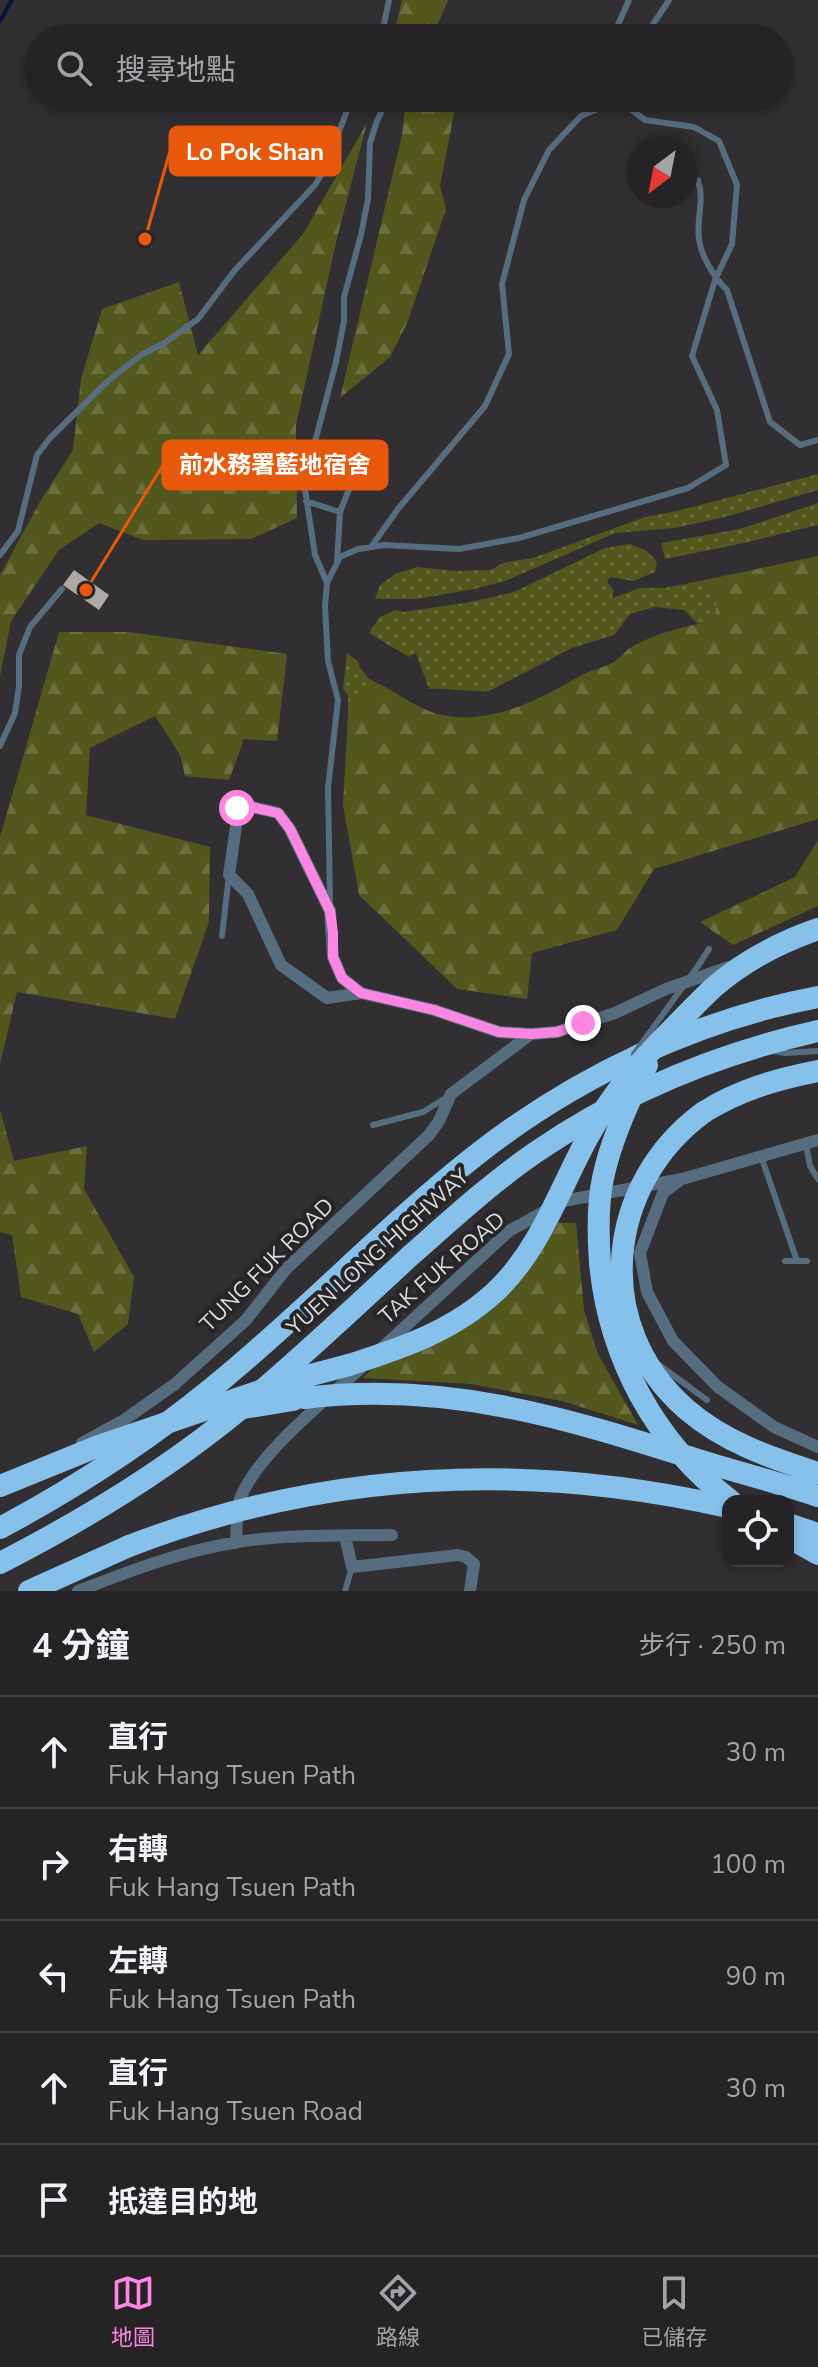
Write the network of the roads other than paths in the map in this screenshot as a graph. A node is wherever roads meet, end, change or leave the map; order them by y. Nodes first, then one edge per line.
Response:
1 (389, 0) edge
2 (629, 0) edge
3 (669, 0) edge
4 (384, 24) edge
5 (618, 24) edge
6 (653, 24) edge
7 (347, 112) edge
8 (381, 112) edge
9 (590, 112) edge
10 (635, 112) edge
11 (698, 180) dead end
12 (715, 280) junction
13 (818, 440) edge
14 (362, 457) dead end
15 (306, 501) junction
16 (340, 512) junction
17 (371, 547) junction
18 (0, 555) edge
19 (337, 563) junction
20 (327, 583) junction
21 (62, 589) dead end
22 (0, 746) edge
23 (229, 875) junction
24 (330, 911) junction
25 (818, 929) edge
26 (222, 936) dead end
27 (818, 940) edge
28 (709, 949) dead end
29 (361, 993) junction
30 (818, 997) edge
31 (818, 1031) edge
32 (531, 1034) junction
33 (658, 1043) junction
34 (754, 1047) junction
35 (818, 1051) edge
36 (818, 1071) edge
37 (451, 1094) junction
38 (373, 1125) dead end
39 (590, 1134) junction
40 (812, 1142) edge
41 (761, 1156) junction
42 (682, 1179) junction
43 (818, 1179) edge
44 (785, 1261) dead end
45 (797, 1261) junction
46 (807, 1261) dead end
47 (641, 1351) junction
48 (707, 1400) dead end
49 (186, 1417) junction
50 (818, 1447) edge
51 (818, 1473) edge
52 (0, 1486) edge
53 (724, 1495) edge
54 (818, 1496) edge
55 (722, 1506) edge
56 (794, 1526) edge
57 (0, 1528) edge
58 (386, 1532) dead end
59 (818, 1534) edge
60 (345, 1536) junction
61 (794, 1540) edge
62 (236, 1543) junction
63 (818, 1554) edge
64 (0, 1563) edge
65 (352, 1567) junction
66 (92, 1588) edge
67 (29, 1591) edge
68 (78, 1591) edge
69 (345, 1591) edge
70 (470, 1591) edge

1 - 4 lane
2 - 5 lane
3 - 6 lane
7 - 18 lane
8 - 15 lane
9 - 17 lane
10 - 12 lane
11 - 12 lane
12 - 13 lane
12 - 17 lane
14 - 16 lane
15 - 16 lane
15 - 20 lane
16 - 19 lane
17 - 19 lane
19 - 20 lane
20 - 24 lane
21 - 22 lane
23 - 24 street
23 - 26 lane
23 - 29 street
24 - 29 street
25 - 33 highway, bridge
27 - 32 street
28 - 39 lane, bridge
29 - 32 street
30 - 57 highway, YUEN LONG HIGHWAY
31 - 34 highway, YUEN LONG HIGHWAY
32 - 37 street, TUNG FUK ROAD
33 - 39 highway, bridge
33 - 53 highway, bridge
34 - 35 lane
34 - 64 highway, YUEN LONG HIGHWAY
36 - 47 highway, bridge
37 - 38 lane
37 - 52 street, TUNG FUK ROAD
39 - 49 highway, bridge
40 - 41 street, TAK FUK ROAD
40 - 43 lane
41 - 42 street, TAK FUK ROAD
41 - 45 lane
42 - 50 street
42 - 62 street, TAK FUK ROAD
44 - 45 lane
45 - 46 lane
47 - 48 lane
47 - 51 highway, bridge
49 - 52 highway, bridge
49 - 54 highway, bridge
55 - 67 highway, bridge
56 - 59 highway
58 - 60 street
60 - 62 street
60 - 65 street
61 - 63 highway
62 - 66 street
65 - 69 lane
65 - 70 street
66 - 68 street

